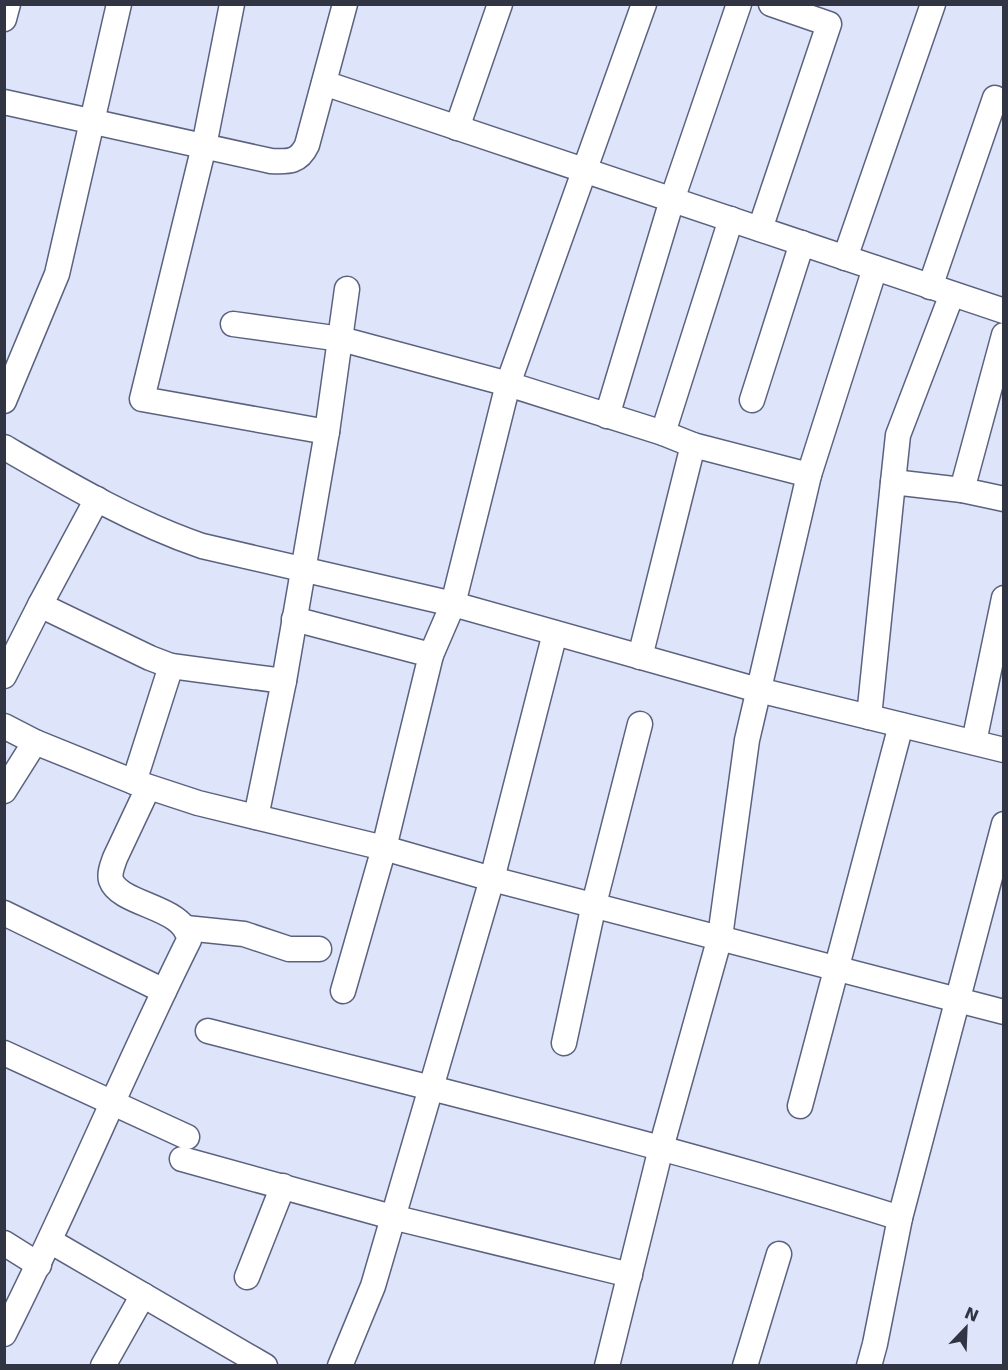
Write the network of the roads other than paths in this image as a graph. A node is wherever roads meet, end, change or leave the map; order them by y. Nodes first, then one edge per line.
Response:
1 (8, 4) edge
2 (118, 4) edge
3 (232, 4) edge
4 (345, 4) edge
5 (500, 4) edge
6 (644, 4) edge
7 (739, 4) edge
8 (933, 4) edge
9 (782, 6) edge
10 (822, 14) edge
11 (4, 19) edge
12 (324, 83) junction
13 (995, 98) dead end
14 (4, 102) edge
15 (92, 121) junction
16 (457, 128) junction
17 (204, 146) junction
18 (583, 170) junction
19 (672, 200) junction
20 (730, 219) junction
21 (760, 229) junction
22 (802, 243) junction
23 (844, 258) junction
24 (875, 268) junction
25 (347, 289) dead end
26 (941, 290) junction
27 (1004, 311) edge
28 (233, 324) dead end
29 (1004, 335) edge
30 (341, 339) junction
31 (507, 384) junction
32 (752, 400) dead end
33 (4, 401) edge
34 (607, 416) junction
35 (327, 432) junction
36 (663, 433) junction
37 (693, 444) junction
38 (4, 447) edge
39 (809, 475) junction
40 (893, 482) junction
41 (962, 490) junction
42 (1004, 499) edge
43 (97, 500) junction
44 (302, 569) junction
45 (1004, 598) edge
46 (453, 604) junction
47 (40, 605) junction
48 (294, 619) junction
49 (555, 633) junction
50 (431, 655) junction
51 (640, 657) junction
52 (171, 666) junction
53 (4, 676) edge
54 (284, 681) junction
55 (758, 690) junction
56 (869, 717) junction
57 (640, 724) dead end
58 (901, 724) junction
59 (4, 726) edge
60 (34, 742) junction
61 (974, 742) junction
62 (1004, 750) edge
63 (141, 785) junction
64 (4, 792) edge
65 (256, 818) junction
66 (1004, 824) edge
67 (384, 848) junction
68 (492, 879) junction
69 (594, 904) junction
70 (4, 913) edge
71 (186, 928) junction
72 (720, 937) junction
73 (319, 949) dead end
74 (837, 968) junction
75 (164, 991) junction
76 (343, 991) dead end
77 (957, 999) junction
78 (1004, 1012) edge
79 (208, 1031) dead end
80 (564, 1043) dead end
81 (4, 1053) edge
82 (430, 1089) junction
83 (112, 1104) junction
84 (800, 1106) dead end
85 (661, 1148) junction
86 (283, 1186) junction
87 (392, 1217) junction
88 (900, 1218) junction
89 (50, 1241) junction
90 (4, 1243) edge
91 (779, 1254) dead end
92 (39, 1265) junction
93 (630, 1275) junction
94 (247, 1277) dead end
95 (143, 1295) junction
96 (4, 1334) edge
97 (103, 1365) edge
98 (266, 1365) edge
99 (340, 1365) edge
100 (607, 1365) edge
101 (745, 1365) edge
102 (869, 1365) edge

1 - 11 street
2 - 15 street
3 - 17 street
4 - 12 street
5 - 16 street
6 - 18 street
7 - 19 street
8 - 23 street
9 - 10 street
10 - 21 street
12 - 16 street
12 - 17 street
13 - 26 street
14 - 15 street
15 - 17 street
15 - 33 street
16 - 18 street
17 - 35 street
18 - 19 street
18 - 31 street
19 - 20 street
19 - 34 street
20 - 21 street
20 - 36 street
21 - 22 street
22 - 23 street
22 - 32 street
23 - 24 street
24 - 26 street
24 - 39 street
25 - 30 street
26 - 27 street
26 - 40 street
28 - 30 street
29 - 41 street
30 - 31 street
30 - 35 street
31 - 34 street
31 - 46 street
34 - 36 street
35 - 44 street
36 - 37 street
37 - 39 street
37 - 51 street
38 - 43 street
39 - 55 street
40 - 41 street
40 - 56 street
41 - 42 street
43 - 44 street
43 - 47 street
44 - 46 street
44 - 48 street
45 - 61 street
46 - 49 street
46 - 50 street
47 - 52 street
47 - 53 street
48 - 50 street
48 - 54 street
49 - 51 street
49 - 68 street
50 - 67 street
51 - 55 street
52 - 54 street
52 - 63 street
54 - 65 street
55 - 56 street
55 - 72 street
56 - 58 street
57 - 69 street
58 - 61 street
58 - 74 street
59 - 60 street
60 - 63 street
60 - 64 street
61 - 62 street
63 - 65 street
63 - 71 street
65 - 67 street
66 - 77 street
67 - 68 street
67 - 76 street
68 - 69 street
68 - 82 street
69 - 72 street
69 - 80 street
70 - 75 street
71 - 73 street
71 - 75 street
72 - 74 street
72 - 85 street
74 - 77 street
74 - 84 street
75 - 83 street
77 - 78 street
77 - 88 street
79 - 82 street
81 - 83 street
82 - 85 street
82 - 87 street
83 - 86 street
83 - 89 street
85 - 88 street
85 - 93 street
86 - 87 street
86 - 94 street
87 - 93 street
87 - 99 street
88 - 102 street
89 - 92 street
89 - 95 street
90 - 92 street
91 - 101 street
92 - 96 street
93 - 100 street
95 - 97 street
95 - 98 street

